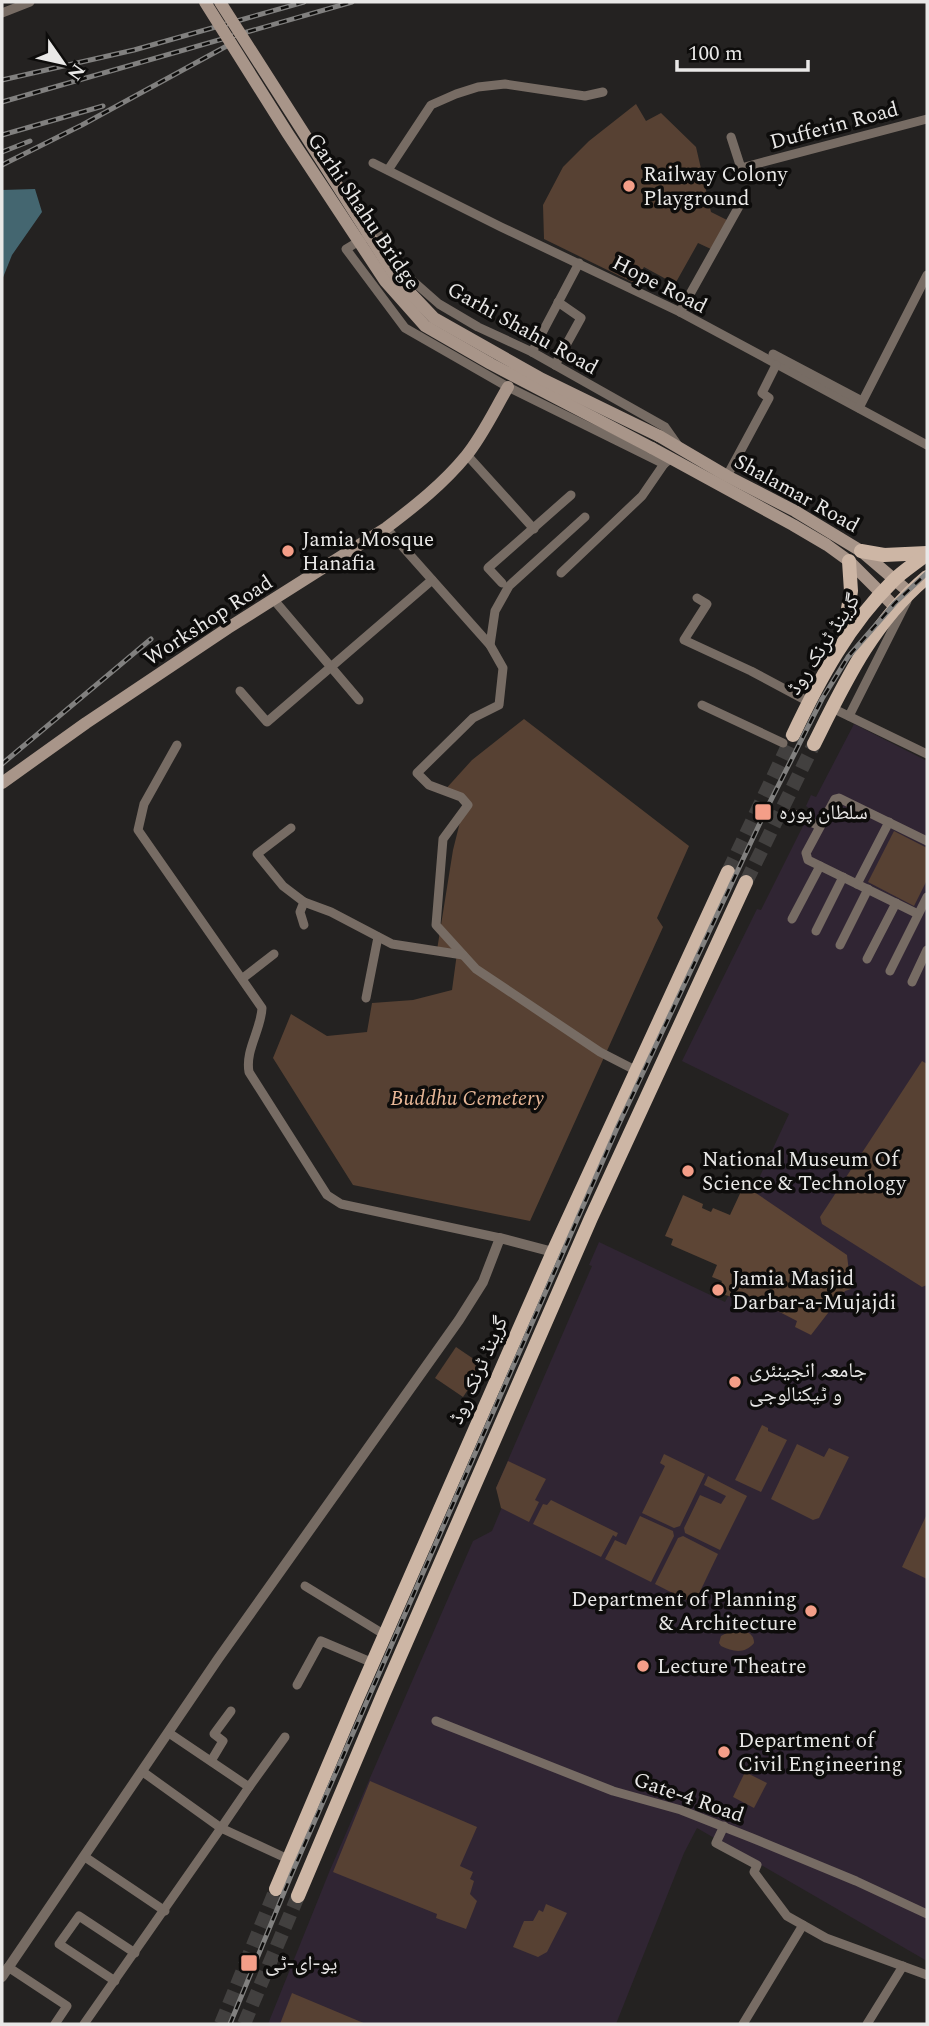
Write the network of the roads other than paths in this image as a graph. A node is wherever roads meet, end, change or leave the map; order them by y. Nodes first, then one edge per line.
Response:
1 (30, 2) edge
2 (205, 2) edge
3 (220, 2) edge
4 (2, 13) edge
5 (603, 92) dead end
6 (927, 119) edge
7 (732, 137) dead end
8 (373, 163) dead end
9 (388, 170) junction
10 (742, 201) dead end
11 (579, 263) junction
12 (927, 275) edge
13 (558, 302) junction
14 (680, 312) junction
15 (532, 352) junction
16 (773, 354) dead end
17 (555, 365) junction
18 (776, 365) junction
19 (509, 387) junction
20 (860, 405) junction
21 (655, 442) junction
22 (927, 445) edge
23 (680, 447) junction
24 (467, 455) junction
25 (667, 461) junction
26 (727, 477) junction
27 (571, 495) dead end
28 (584, 517) dead end
29 (386, 528) junction
30 (534, 529) junction
31 (861, 551) junction
32 (927, 553) edge
33 (849, 561) junction
34 (561, 573) dead end
35 (927, 577) edge
36 (894, 579) junction
37 (432, 580) junction
38 (502, 583) dead end
39 (909, 592) junction
40 (881, 594) junction
41 (698, 598) dead end
42 (274, 600) junction
43 (895, 607) junction
44 (855, 625) junction
45 (491, 645) junction
46 (331, 667) junction
47 (240, 691) dead end
48 (359, 701) dead end
49 (809, 702) junction
50 (702, 705) dead end
51 (832, 708) junction
52 (849, 716) junction
53 (788, 739) joint
54 (177, 744) dead end
55 (814, 744) tunnel mouth
56 (927, 754) edge
57 (2, 783) edge
58 (792, 813) dead end
59 (889, 822) junction
60 (819, 826) junction
61 (291, 828) dead end
62 (927, 841) edge
63 (820, 866) junction
64 (728, 872) tunnel mouth
65 (843, 877) junction
66 (746, 882) tunnel mouth
67 (857, 884) junction
68 (868, 890) junction
69 (927, 897) edge
70 (304, 902) junction
71 (895, 903) junction
72 (918, 915) junction
73 (792, 919) dead end
74 (304, 925) dead end
75 (816, 931) dead end
76 (378, 937) junction
77 (840, 945) dead end
78 (927, 950) edge
79 (274, 954) dead end
80 (463, 955) junction
81 (867, 959) dead end
82 (890, 971) dead end
83 (243, 978) junction
84 (912, 982) dead end
85 (366, 998) dead end
86 (635, 1070) junction
87 (500, 1238) junction
88 (553, 1252) junction
89 (305, 1586) dead end
90 (385, 1635) junction
91 (373, 1663) junction
92 (297, 1685) dead end
93 (355, 1703) junction
94 (230, 1711) dead end
95 (375, 1713) junction
96 (436, 1721) dead end
97 (169, 1733) junction
98 (285, 1737) dead end
99 (211, 1761) junction
100 (143, 1772) junction
101 (249, 1787) junction
102 (724, 1826) junction
103 (221, 1828) junction
104 (85, 1857) junction
105 (288, 1859) junction
106 (276, 1889) tunnel mouth
107 (298, 1896) tunnel mouth
108 (165, 1912) junction
109 (927, 1914) edge
110 (803, 1925) junction
111 (135, 1953) junction
112 (903, 1966) junction
113 (5, 1972) edge
114 (927, 1975) edge
115 (115, 1981) junction
116 (55, 2024) edge
117 (84, 2024) edge
118 (743, 2024) edge
119 (867, 2024) edge

1 - 4 street
2 - 21 main road, Garhi Shahu Bridge, bridge
3 - 21 main road, Garhi Shahu Bridge, bridge
5 - 9 street
6 - 7 street, Dufferin Road
8 - 9 street, Hope Road
9 - 11 street, Hope Road
10 - 14 street
11 - 13 street
11 - 14 street, Hope Road
12 - 20 street
13 - 15 street
13 - 17 street
14 - 18 street, Hope Road
15 - 17 street, Garhi Shahu Road
15 - 19 street, Garhi Shahu Road
16 - 20 street
17 - 23 street, Garhi Shahu Road
18 - 20 street, Hope Road
18 - 26 street
19 - 24 main road, Workshop Road
19 - 25 street, Garhi Shahu Road
20 - 22 street, Hope Road
21 - 23 main road, Shalamar Road
21 - 25 main road, Shalamar Road
23 - 26 main road, Shalamar Road
24 - 29 main road, Workshop Road
24 - 30 street
25 - 33 main road, Shalamar Road
25 - 34 street
26 - 31 main road, Shalamar Road
27 - 30 street
28 - 45 street
29 - 37 street
29 - 42 main road, Workshop Road
30 - 38 street
31 - 32 main road
31 - 36 main road, Shalamar Road
32 - 36 main road, گرینڈ ٹرنک روڈ
33 - 40 main road, Shalamar Road
33 - 44 main road
35 - 39 main road, گرینڈ ٹرنک روڈ
36 - 39 main road, Shalamar Road
36 - 40 main road, گرینڈ ٹرنک روڈ
37 - 45 street
37 - 46 street
39 - 43 main road, گرینڈ ٹرنک روڈ
39 - 52 street
40 - 43 main road, Shalamar Road
40 - 44 main road, گرینڈ ٹرنک روڈ
41 - 49 street
42 - 46 street
42 - 57 main road, Workshop Road
43 - 51 main road, گرینڈ ٹرنک روڈ
44 - 49 main road, گرینڈ ٹرنک روڈ
45 - 80 street
46 - 47 street
46 - 48 street
49 - 53 main road, گرینڈ ٹرنک روڈ
50 - 53 street
51 - 52 street
51 - 55 main road, گرینڈ ٹرنک روڈ
52 - 56 street
54 - 83 street
58 - 60 street
59 - 60 street
59 - 62 street
59 - 67 street
60 - 63 street
61 - 70 street
63 - 65 street
63 - 73 street
64 - 86 main road, گرینڈ ٹرنک روڈ
65 - 67 street
65 - 75 street
66 - 95 main road, گرینڈ ٹرنک روڈ
67 - 68 street
68 - 71 street
68 - 77 street
69 - 72 street
70 - 74 street
70 - 76 street
71 - 72 street
71 - 81 street
72 - 82 street
76 - 80 street
76 - 85 street
78 - 84 street
79 - 83 street
80 - 86 street
83 - 87 street
86 - 88 main road, گرینڈ ٹرنک روڈ
87 - 88 street
87 - 97 street
88 - 90 main road, گرینڈ ٹرنک روڈ
89 - 90 street
90 - 91 main road, گرینڈ ٹرنک روڈ
91 - 92 street
91 - 93 main road, گرینڈ ٹرنک روڈ
93 - 95 main road
93 - 105 main road, گرینڈ ٹرنک روڈ
94 - 99 street
95 - 107 main road, گرینڈ ٹرنک روڈ
96 - 102 street, Gate-4 Road
97 - 99 street
97 - 100 street
98 - 101 street
99 - 101 street
100 - 103 street
100 - 104 street
101 - 103 street
102 - 109 street, Gate-4 Road
102 - 110 street
103 - 105 street
103 - 108 street
104 - 108 street
104 - 113 street
105 - 106 main road, گرینڈ ٹرنک روڈ
108 - 111 street
110 - 112 street
110 - 118 street
111 - 115 street
111 - 115 street
112 - 114 street
112 - 119 street
113 - 116 street
115 - 117 street

